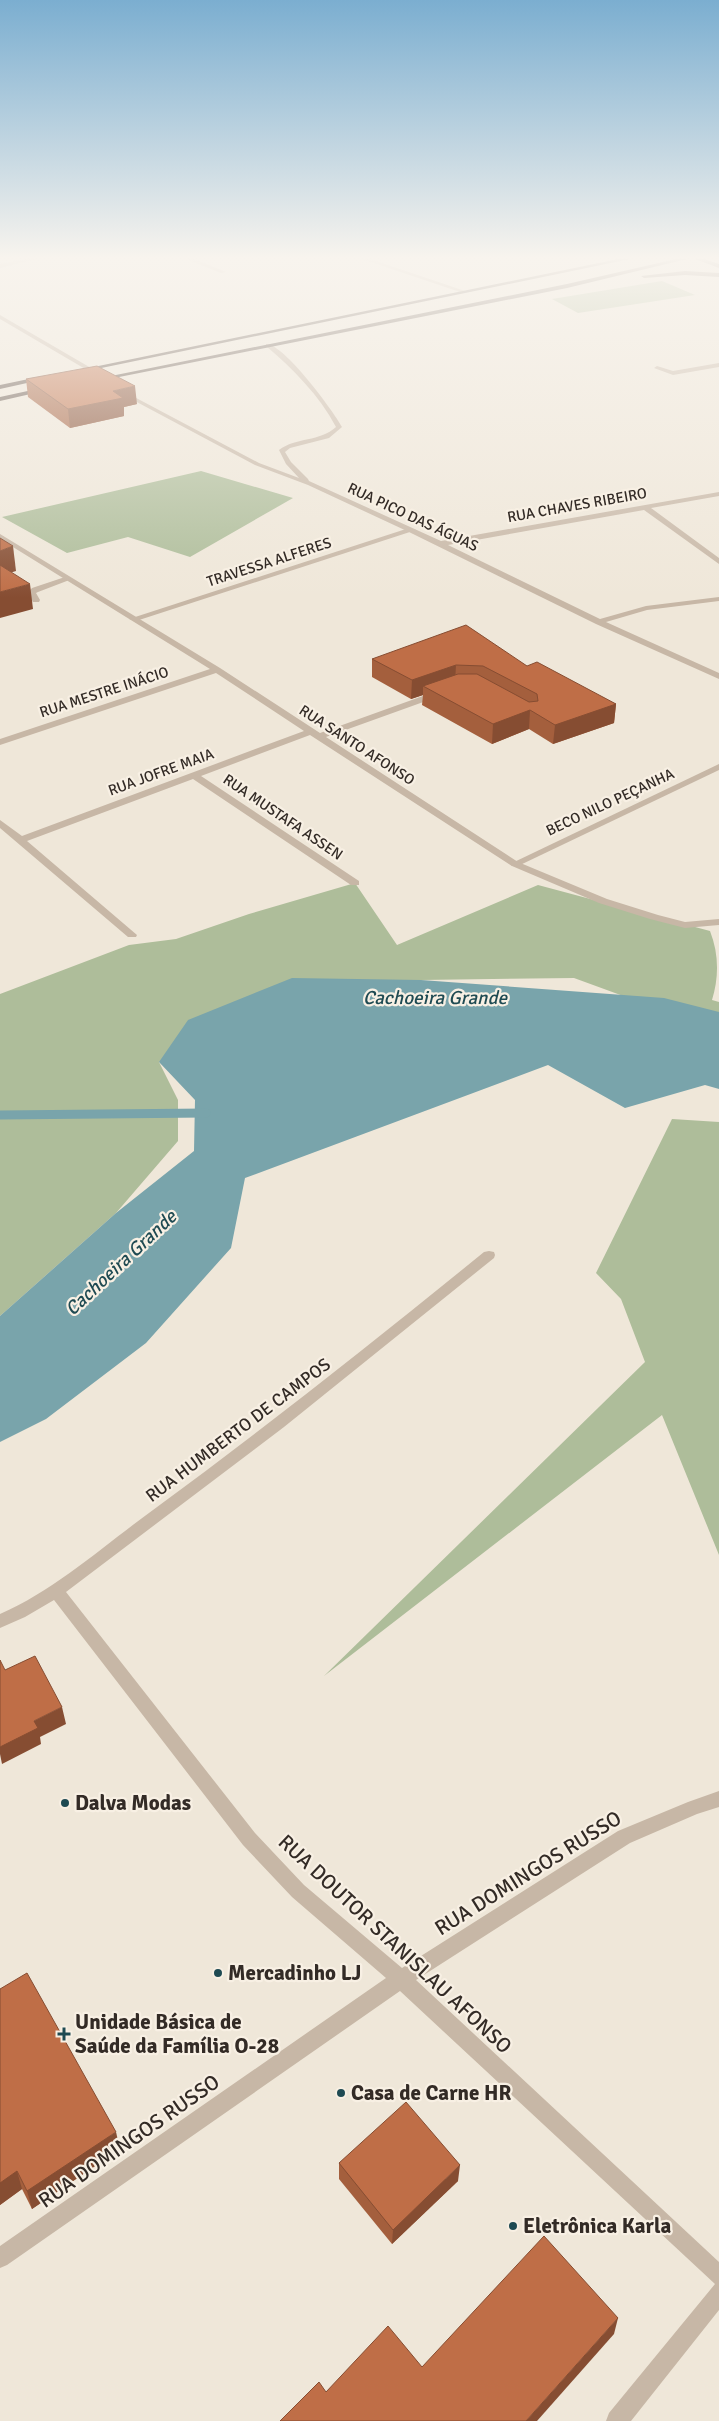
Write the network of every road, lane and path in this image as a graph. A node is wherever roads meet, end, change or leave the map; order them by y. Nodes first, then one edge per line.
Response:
1 (75, 372) edge
2 (132, 372) edge
3 (296, 372) edge
4 (71, 373) edge
5 (53, 376) edge
6 (97, 379) junction
7 (88, 381) edge
8 (106, 384) edge
9 (0, 387) edge
10 (51, 388) edge
11 (114, 388) edge
12 (0, 399) edge
13 (310, 484) junction
14 (719, 494) edge
15 (645, 507) junction
16 (412, 530) junction
17 (0, 536) edge
18 (439, 544) junction
19 (719, 562) edge
20 (68, 579) junction
21 (719, 599) edge
22 (36, 600) dead end
23 (133, 619) junction
24 (599, 622) junction
25 (217, 670) junction
26 (719, 676) edge
27 (447, 690) edge
28 (315, 734) junction
29 (0, 742) edge
30 (719, 767) edge
31 (194, 776) junction
32 (0, 823) edge
33 (22, 840) junction
34 (515, 864) junction
35 (355, 883) dead end
36 (719, 922) edge
37 (132, 936) dead end
38 (489, 1255) dead end
39 (56, 1590) junction
40 (0, 1621) edge
41 (719, 1799) edge
42 (401, 1979) junction
43 (0, 2258) edge
44 (719, 2276) edge
45 (719, 2293) edge
46 (617, 2421) edge

1 - 4 highway
2 - 6 highway
3 - 13 street
5 - 9 highway
6 - 7 highway
6 - 8 street
10 - 12 highway
11 - 13 street, RUA PICO DAS ÁGUAS
13 - 16 street, RUA PICO DAS ÁGUAS
14 - 15 street, RUA CHAVES RIBEIRO
15 - 18 street, RUA CHAVES RIBEIRO
15 - 19 street
16 - 18 street, RUA PICO DAS ÁGUAS
16 - 23 street, TRAVESSA ALFERES
17 - 20 street, RUA SANTO AFONSO
18 - 24 street, RUA PICO DAS ÁGUAS
20 - 22 street
20 - 23 street, RUA SANTO AFONSO
21 - 24 street
23 - 25 street, RUA SANTO AFONSO
24 - 26 street, RUA PICO DAS ÁGUAS
25 - 28 street, RUA SANTO AFONSO
25 - 29 street, RUA MESTRE INÁCIO
27 - 28 street, RUA JOFRE MAIA
28 - 31 street, RUA JOFRE MAIA
28 - 34 street, RUA SANTO AFONSO
30 - 34 street, BECO NILO PEÇANHA
31 - 33 street, RUA JOFRE MAIA
31 - 35 street, RUA MUSTAFA ASSEN
32 - 33 street
33 - 37 street
34 - 36 street, RUA SANTO AFONSO
38 - 39 street, RUA HUMBERTO DE CAMPOS
39 - 40 street, RUA HUMBERTO DE CAMPOS
39 - 42 street, RUA DOUTOR STANISLAU AFONSO
41 - 42 street, RUA DOMINGOS RUSSO
42 - 43 street, RUA DOMINGOS RUSSO
42 - 44 street, RUA DOUTOR STANISLAU AFONSO
45 - 46 street

